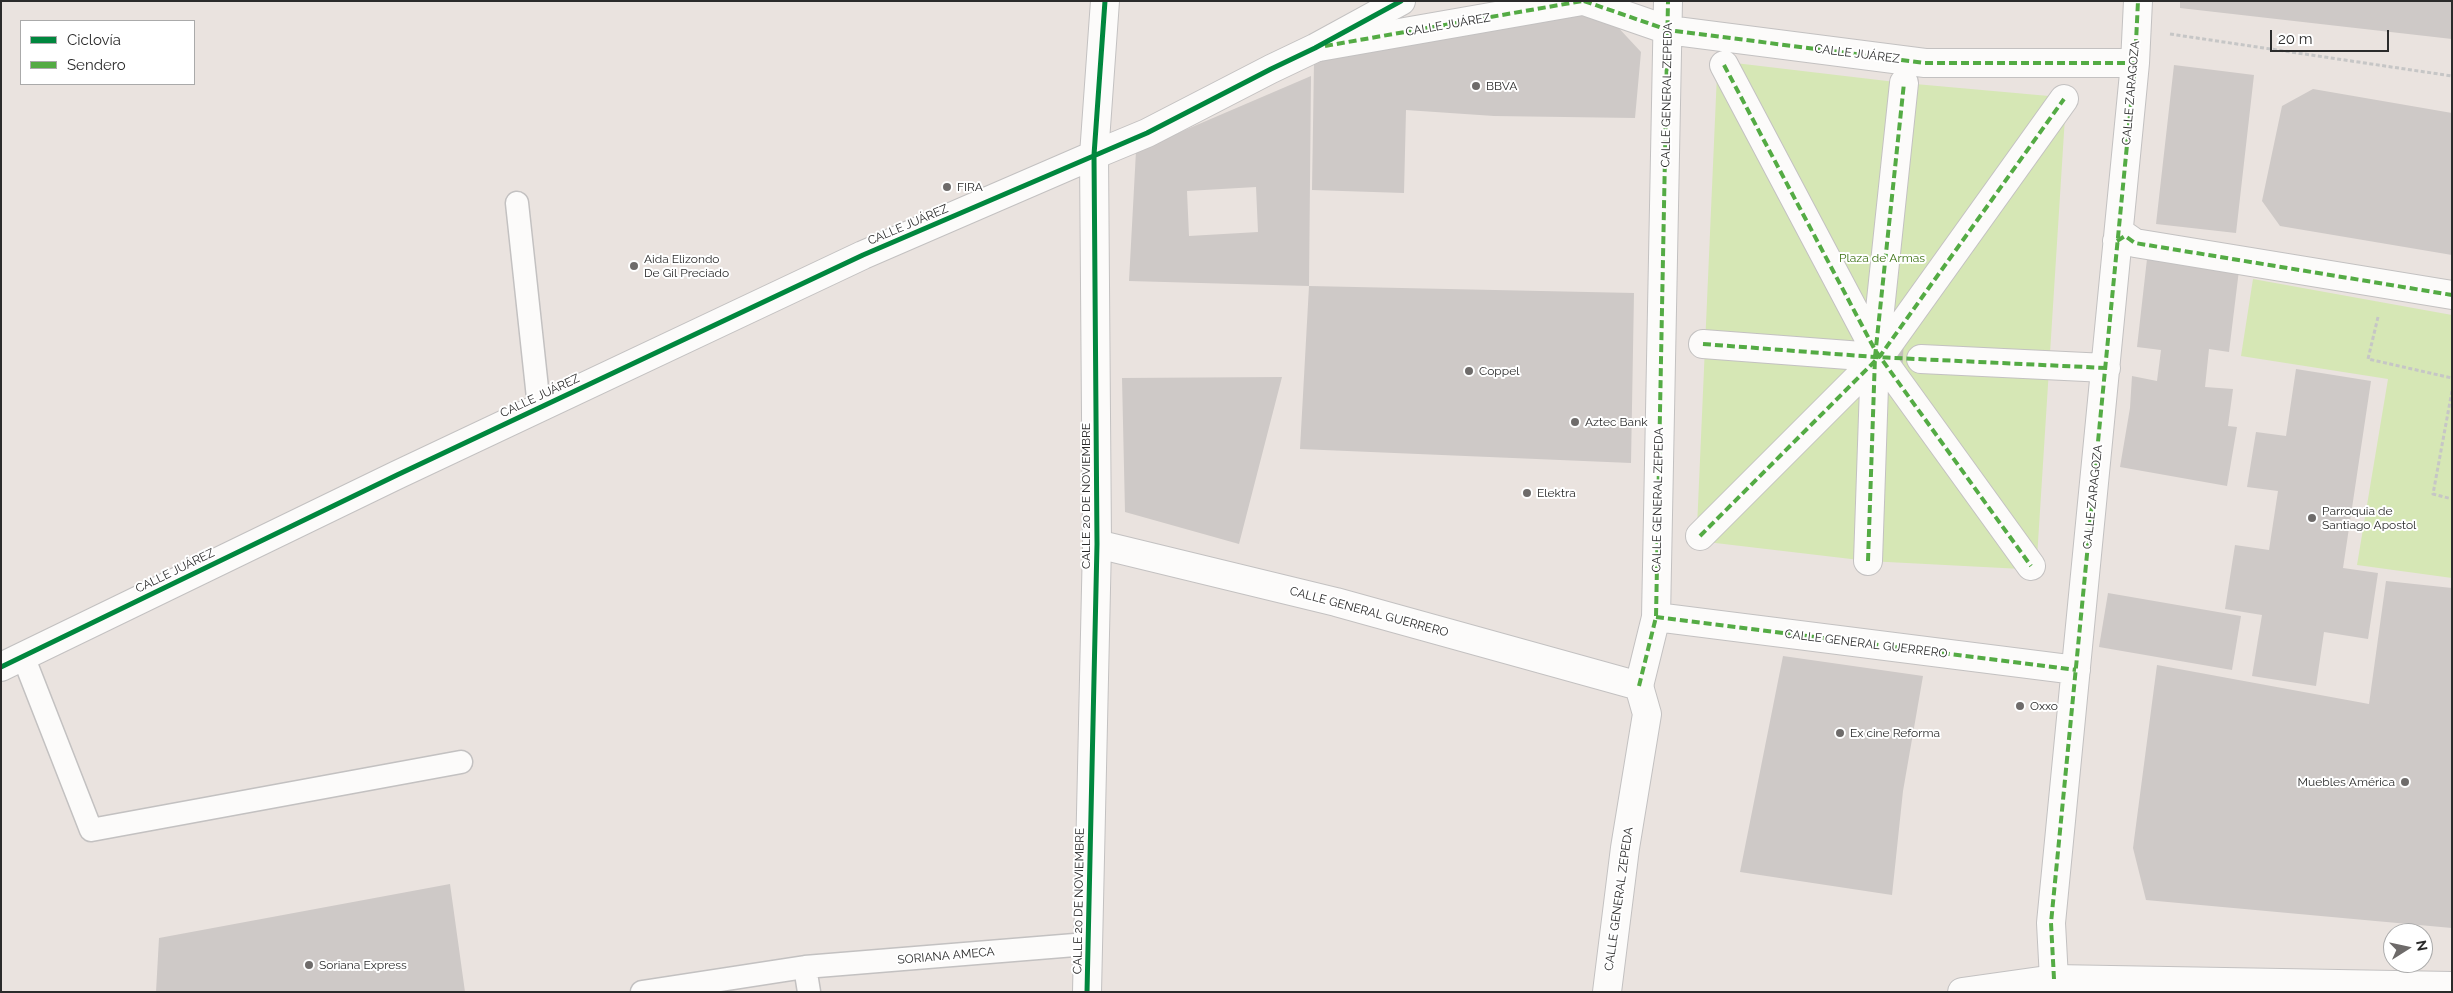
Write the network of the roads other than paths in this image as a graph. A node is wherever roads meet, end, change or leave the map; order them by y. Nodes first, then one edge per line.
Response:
1 (1105, 1) edge
2 (1401, 1) edge
3 (1583, 1) edge
4 (1668, 1) edge
5 (2138, 1) edge
6 (1668, 30) junction
7 (1316, 48) junction
8 (2135, 63) junction
9 (1724, 65) dead end
10 (1904, 83) dead end
11 (2064, 99) dead end
12 (1094, 155) junction
13 (517, 203) dead end
14 (2118, 241) junction
15 (2452, 295) edge
16 (1703, 344) dead end
17 (1876, 356) junction
18 (1920, 359) tunnel mouth
19 (2106, 368) junction
20 (539, 407) junction
21 (1700, 536) dead end
22 (1097, 544) junction
23 (1868, 561) dead end
24 (2031, 566) dead end
25 (1656, 618) junction
26 (12, 662) edge
27 (2076, 670) junction
28 (1639, 686) junction
29 (461, 762) dead end
30 (1087, 944) junction
31 (805, 967) junction
32 (2054, 985) edge
33 (2452, 986) edge
34 (642, 992) edge
35 (809, 992) edge
36 (1087, 992) edge
37 (1607, 992) edge
38 (1962, 992) edge

1 - 12 street, CALLE 20 DE NOVIEMBRE
2 - 7 street
3 - 6 street, CALLE JUÁREZ
3 - 7 street, CALLE JUÁREZ
4 - 6 street, CALLE GENERAL ZEPEDA
5 - 8 street, CALLE ZARAGOZA
6 - 8 street, CALLE JUÁREZ
6 - 25 street, CALLE GENERAL ZEPEDA
7 - 12 street, CALLE JUÁREZ
8 - 14 street, CALLE ZARAGOZA
9 - 17 street
10 - 17 street
11 - 17 street
12 - 20 street, CALLE JUÁREZ
12 - 22 street, CALLE 20 DE NOVIEMBRE
13 - 20 lane
14 - 15 street
14 - 19 street, CALLE ZARAGOZA
16 - 17 street
17 - 21 street
17 - 23 street
17 - 24 street
18 - 19 street
19 - 27 street, CALLE ZARAGOZA
20 - 26 street, CALLE JUÁREZ
22 - 28 street, CALLE GENERAL GUERRERO
22 - 30 street, CALLE 20 DE NOVIEMBRE
25 - 27 street, CALLE GENERAL GUERRERO
25 - 28 street, CALLE GENERAL ZEPEDA
26 - 29 lane
27 - 32 street, CALLE ZARAGOZA
28 - 37 street, CALLE GENERAL ZEPEDA
30 - 31 lane, SORIANA AMECA
30 - 36 street, CALLE 20 DE NOVIEMBRE
31 - 34 lane, SORIANA AMECA
31 - 35 lane
32 - 33 street
32 - 38 street

